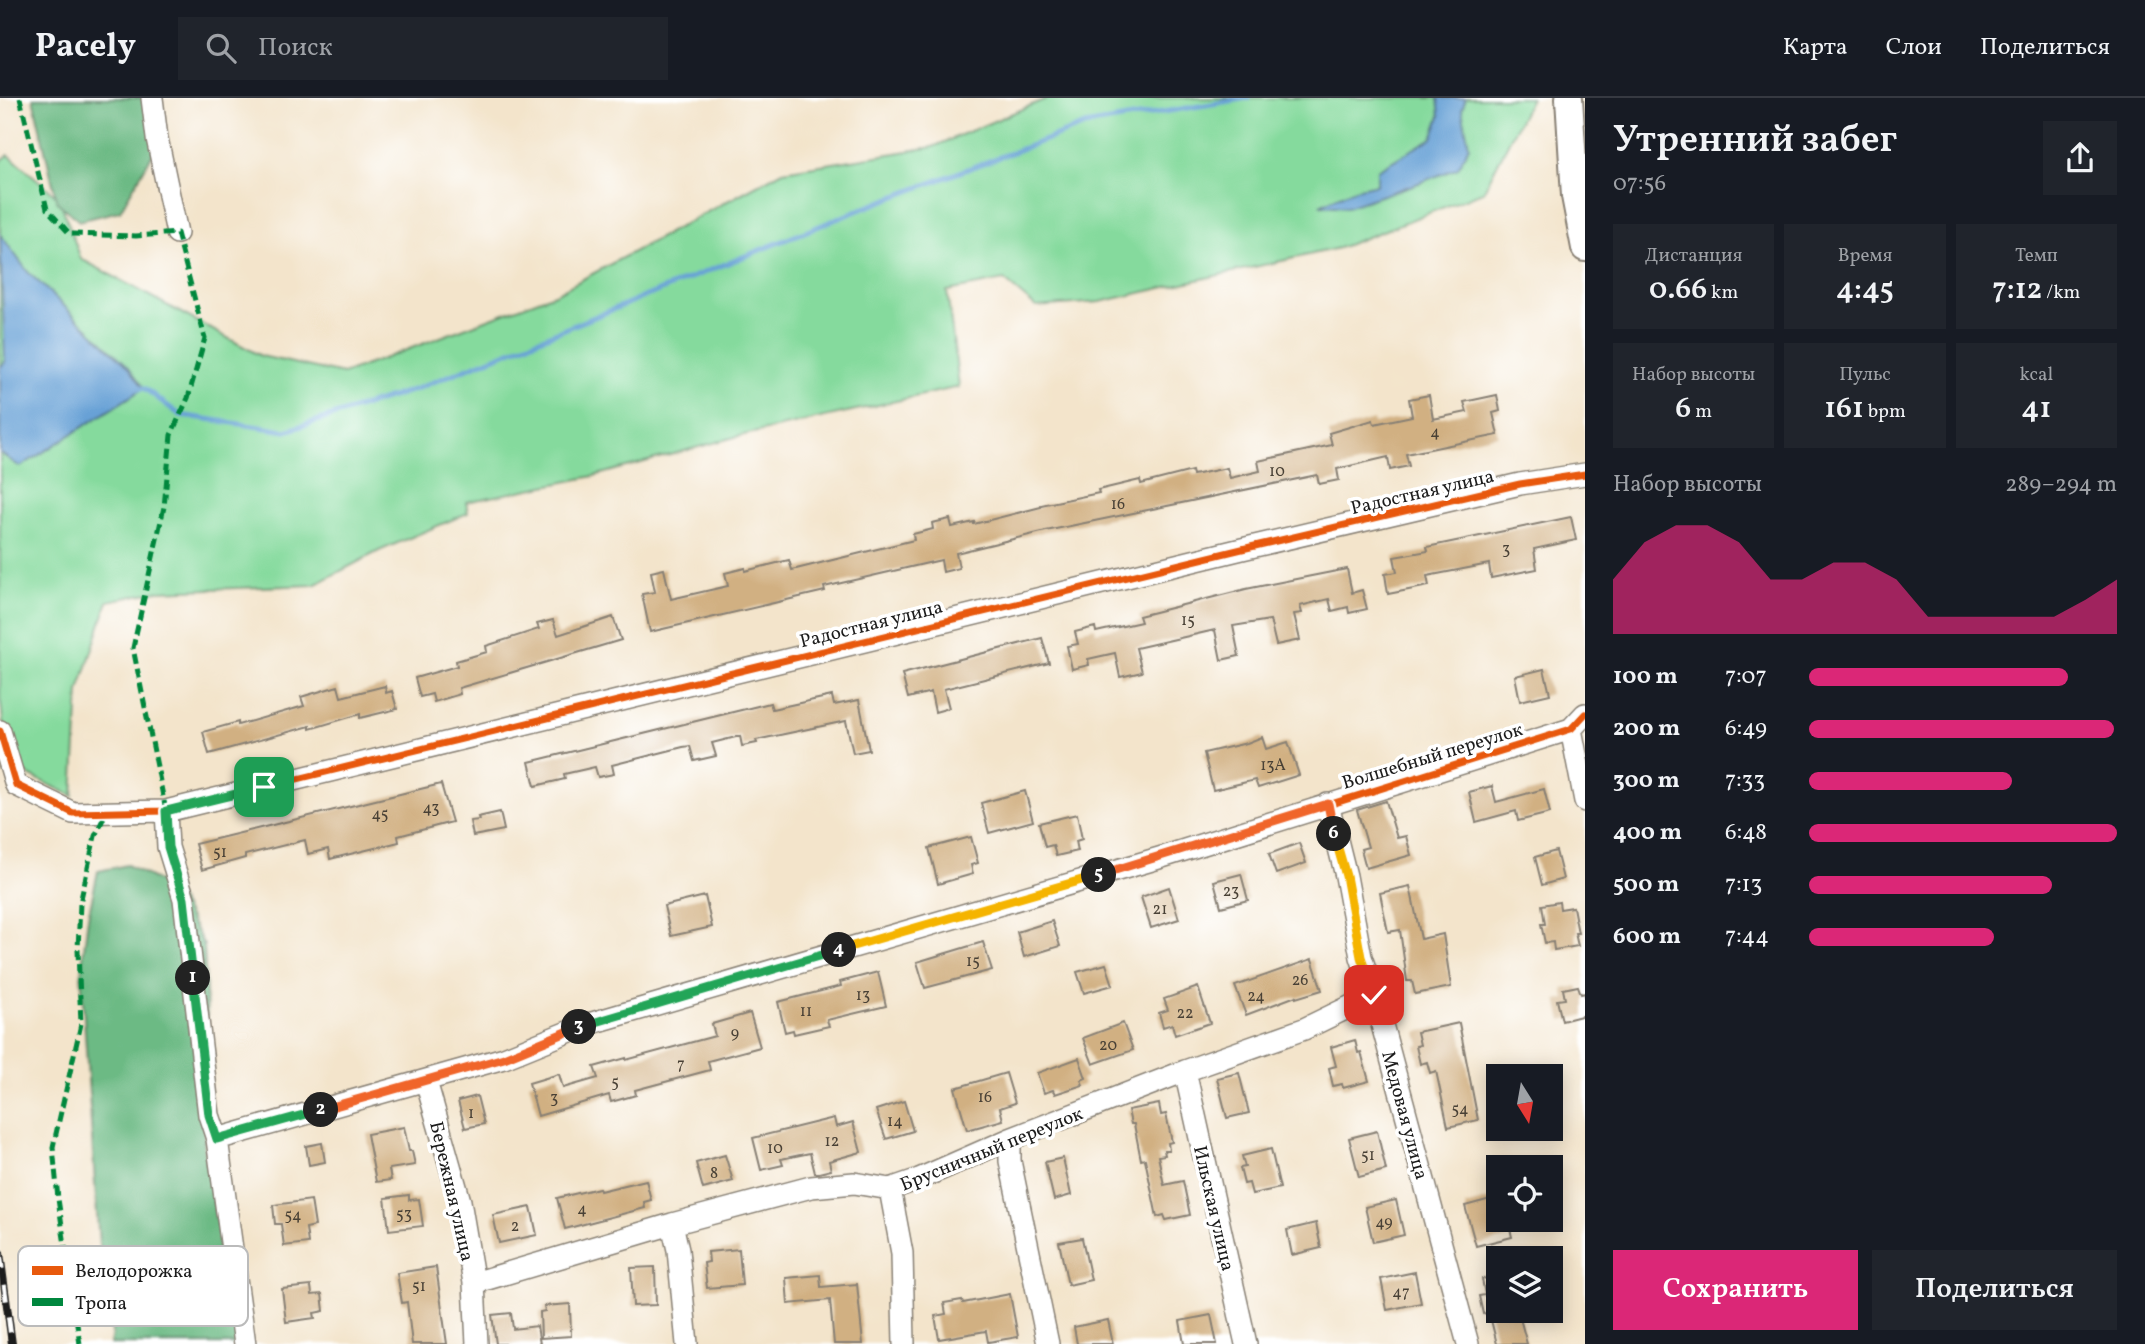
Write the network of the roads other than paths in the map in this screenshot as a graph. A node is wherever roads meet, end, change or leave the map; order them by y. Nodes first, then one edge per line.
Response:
1 (152, 98) edge
2 (1569, 98) edge
3 (177, 233) dead end
4 (1585, 248) edge
5 (1585, 474) edge
6 (1578, 721) edge
7 (0, 731) edge
8 (1585, 801) edge
9 (1328, 804) junction
10 (166, 811) junction
11 (1374, 995) junction
12 (1185, 1071) junction
13 (426, 1081) junction
14 (217, 1139) junction
15 (1010, 1139) junction
16 (890, 1189) junction
17 (672, 1224) junction
18 (232, 1246) edge
19 (474, 1283) junction
20 (243, 1326) edge
21 (245, 1344) edge
22 (477, 1344) edge
23 (687, 1344) edge
24 (904, 1344) edge
25 (1048, 1344) edge
26 (1246, 1344) edge
27 (1468, 1344) edge

1 - 3 street
2 - 4 street
5 - 10 street, Радостная улица
6 - 8 street
6 - 9 street, Волшебный переулок
7 - 10 street, Радостная улица
9 - 11 street, Медовая улица
9 - 13 street, Волшебный переулок
10 - 14 street
11 - 12 street, Брусничный переулок
11 - 27 street, Медовая улица
12 - 15 street, Брусничный переулок
12 - 26 street, Ильская улица
13 - 14 street, Волшебный переулок
13 - 19 street, Бережная улица
14 - 18 street
15 - 16 street, Брусничный переулок
15 - 25 street
16 - 17 street, Брусничный переулок
16 - 24 street
17 - 19 street, Брусничный переулок
17 - 23 street
19 - 22 street, Бережная улица
20 - 21 street

